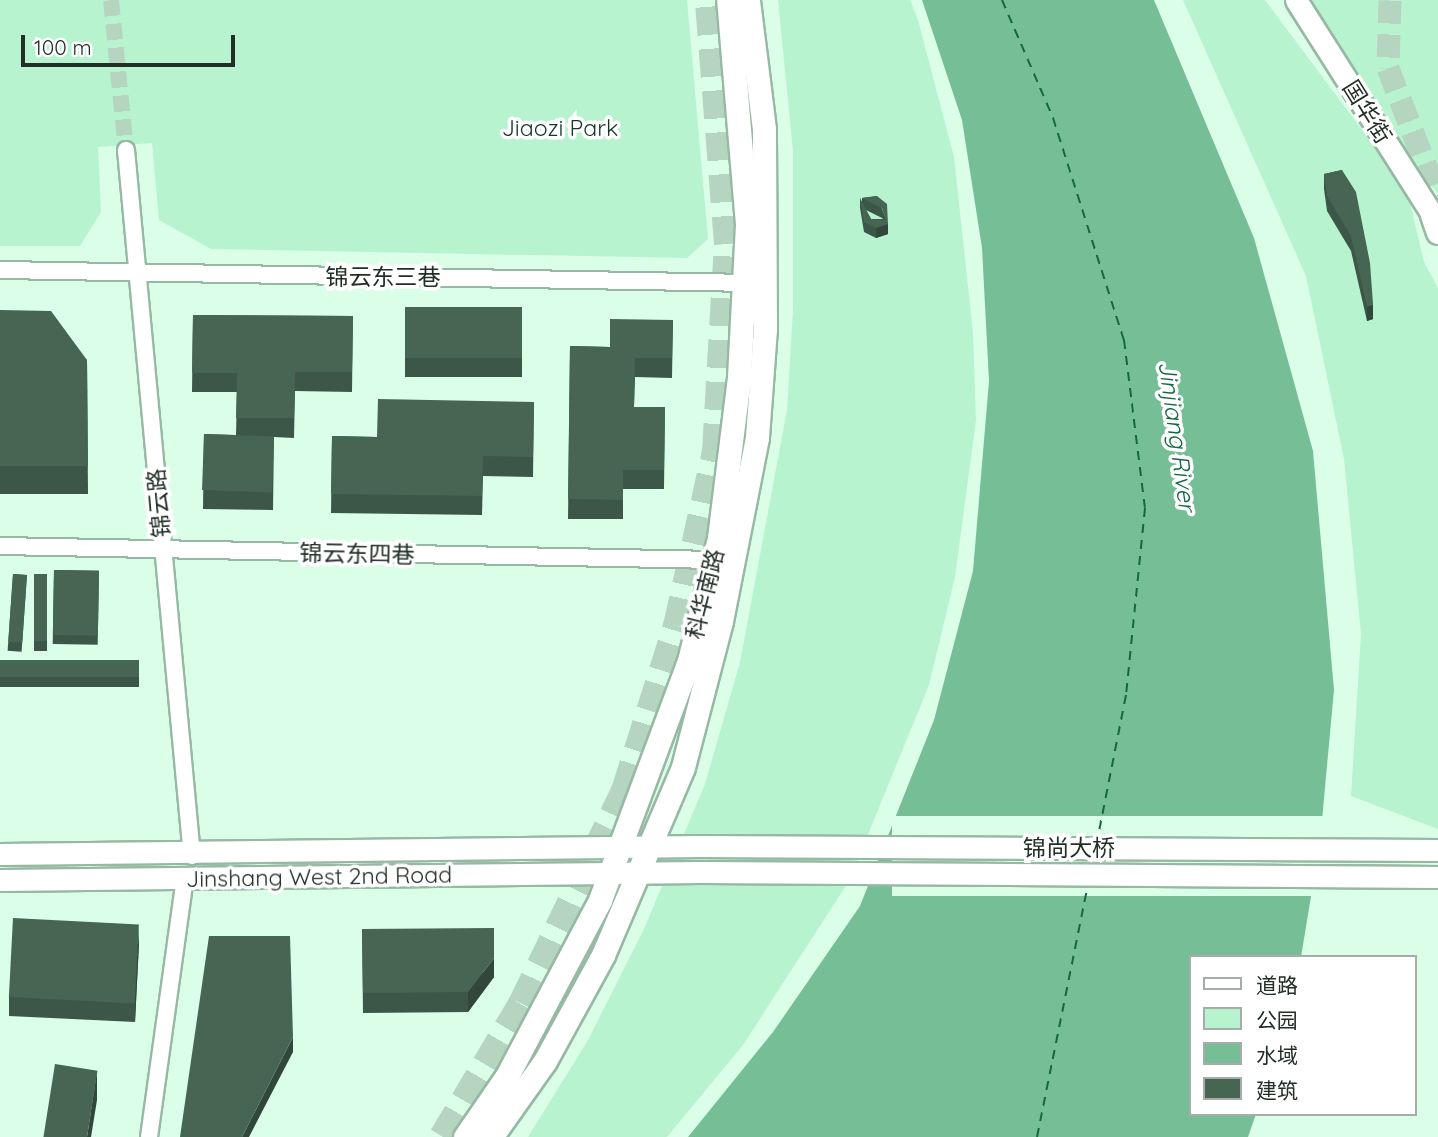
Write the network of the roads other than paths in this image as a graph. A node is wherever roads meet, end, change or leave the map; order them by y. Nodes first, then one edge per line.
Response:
1 (728, 0) edge
2 (748, 0) edge
3 (1296, 0) edge
4 (126, 150) tunnel mouth
5 (1436, 222) edge
6 (0, 270) edge
7 (137, 272) junction
8 (755, 283) junction
9 (0, 547) edge
10 (164, 550) junction
11 (713, 561) junction
12 (620, 848) junction
13 (648, 849) junction
14 (1438, 850) edge
15 (0, 854) edge
16 (192, 856) junction
17 (609, 873) junction
18 (639, 874) junction
19 (1438, 877) edge
20 (185, 878) junction
21 (0, 880) edge
22 (149, 1137) edge
23 (465, 1137) edge
24 (491, 1137) edge

1 - 8 main road, 科华南路
2 - 8 main road, 科华南路
3 - 5 street, 国华街
4 - 7 street, 锦云路
6 - 7 street, 锦云东三巷
7 - 8 street, 锦云东三巷
7 - 10 street, 锦云路
8 - 11 main road, 科华南路
8 - 13 main road, 科华南路
9 - 10 street, 锦云东四巷
10 - 11 street, 锦云东四巷
10 - 16 street, 锦云路
11 - 12 main road, 科华南路
12 - 13 street, 锦尚大桥
12 - 16 street, 锦尚大桥
12 - 17 main road, 科华南路
13 - 14 street, 锦尚大桥
13 - 18 main road, 科华南路
15 - 16 street, 锦尚大桥
17 - 18 street, Jinshang West 2nd Road
17 - 20 street, Jinshang West 2nd Road
17 - 23 main road, 科华南路
18 - 19 street, 锦尚大桥
18 - 24 main road, 科华南路
20 - 21 street, Jinshang West 2nd Road
20 - 22 street

